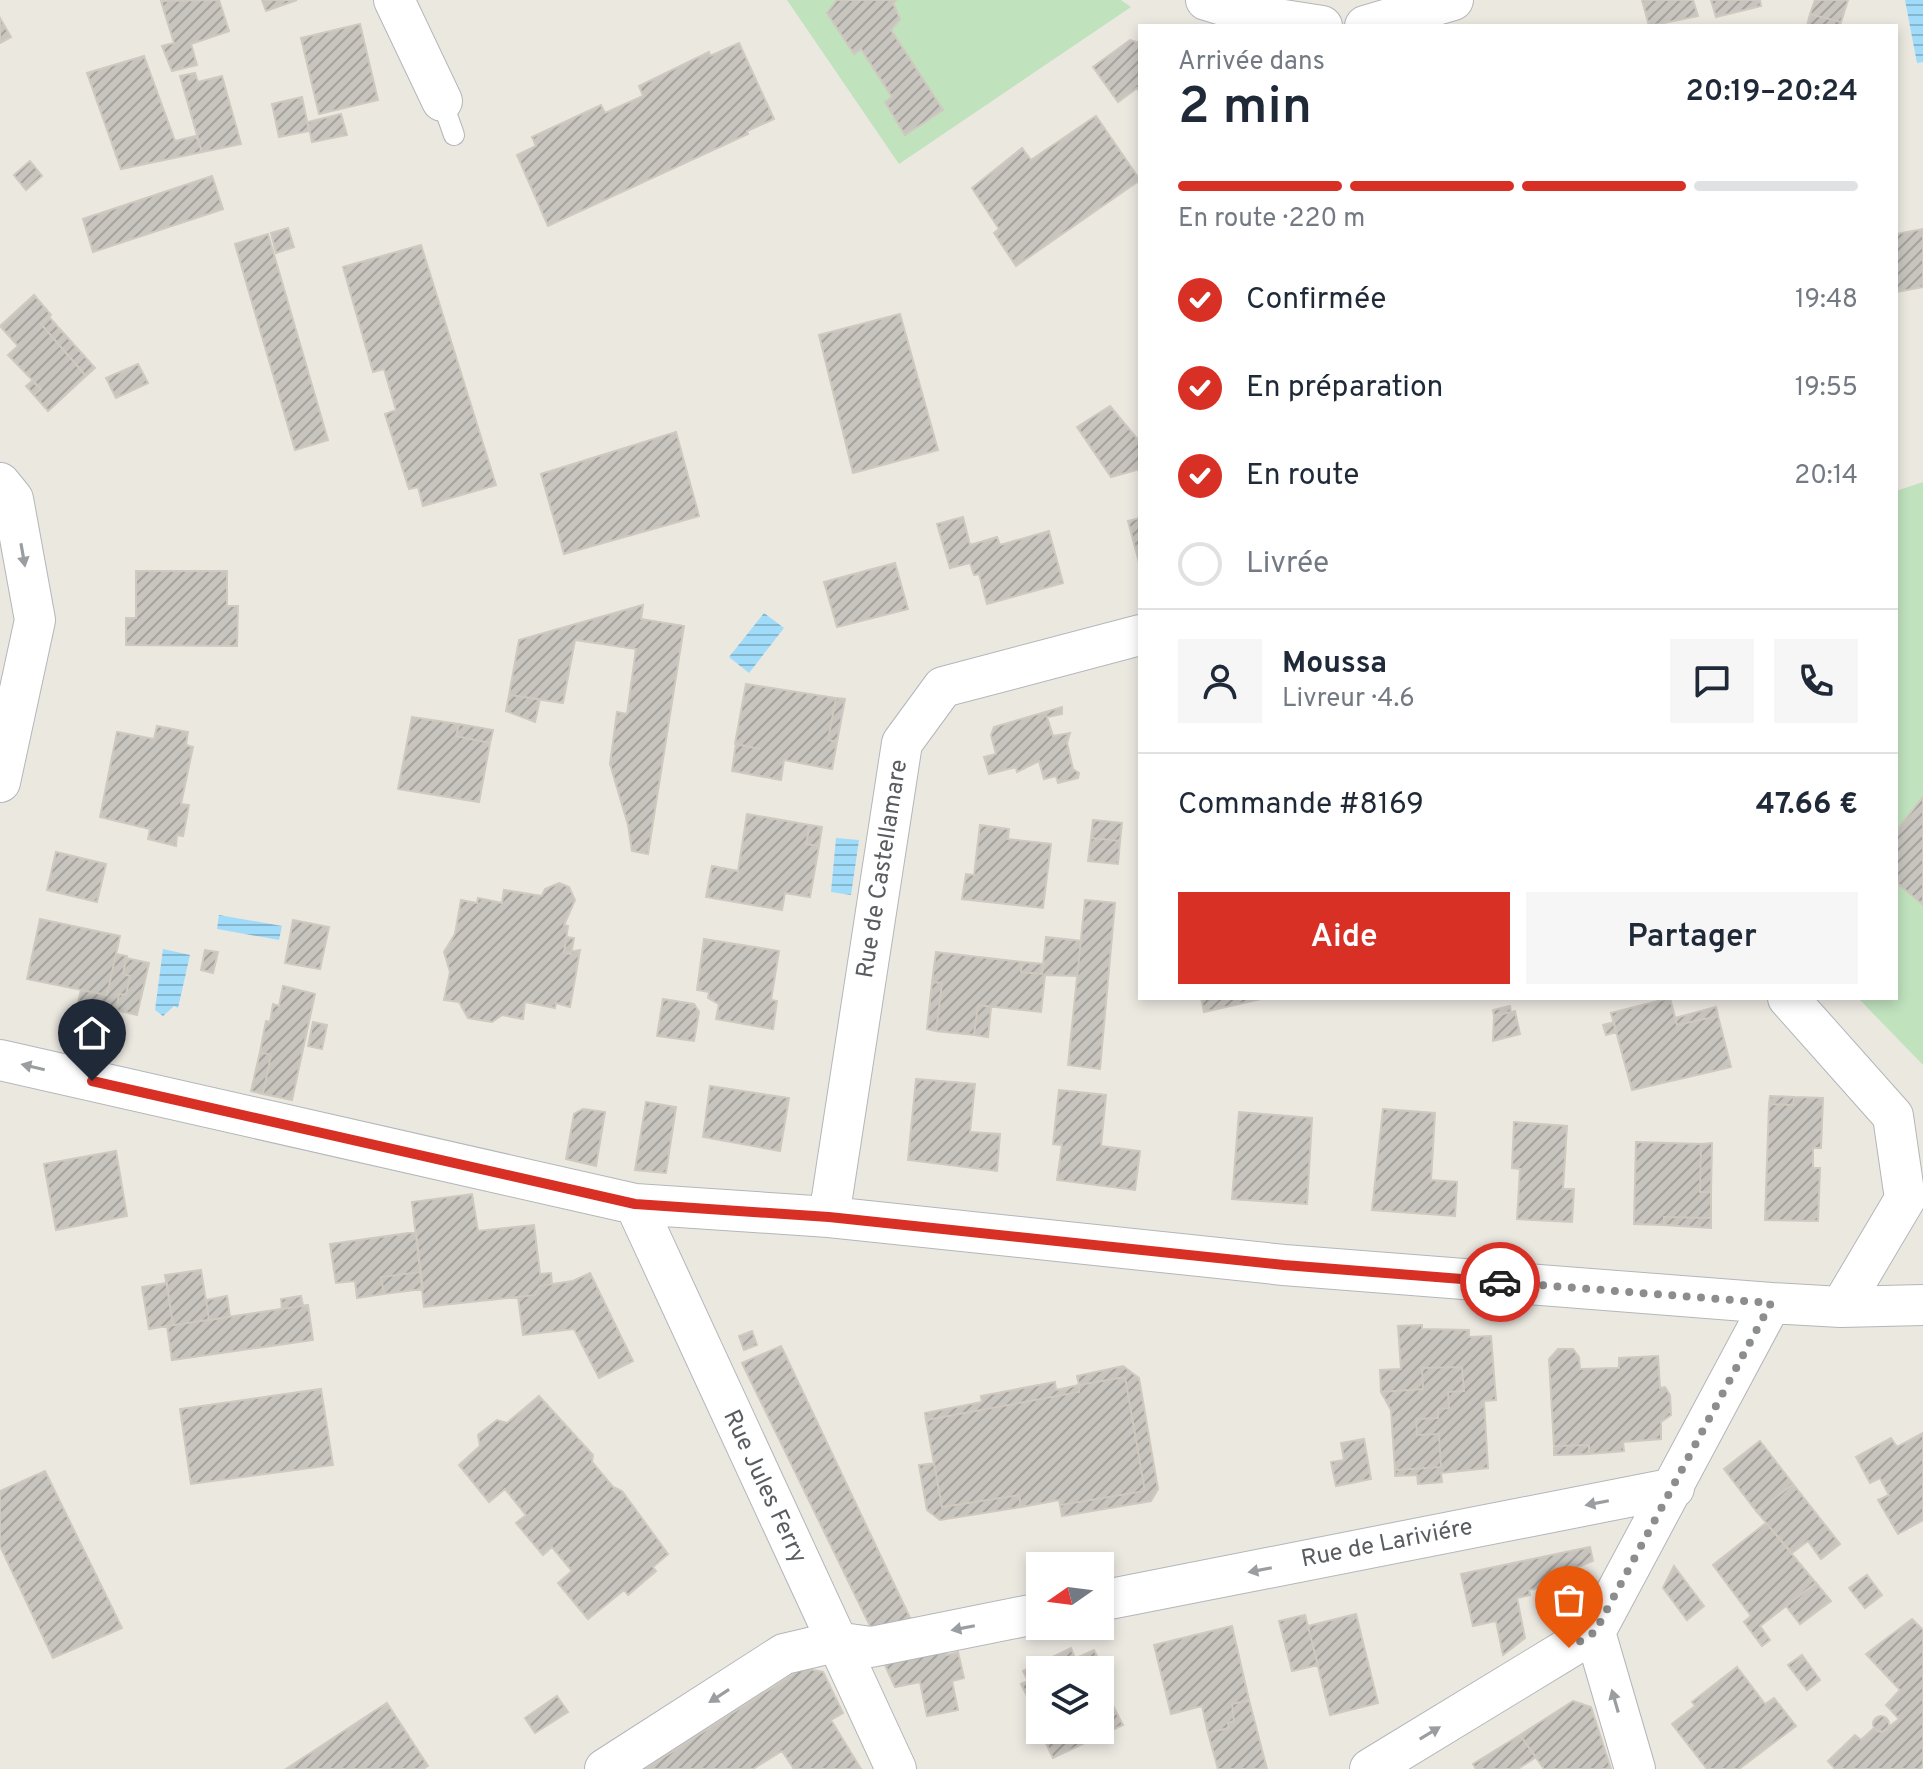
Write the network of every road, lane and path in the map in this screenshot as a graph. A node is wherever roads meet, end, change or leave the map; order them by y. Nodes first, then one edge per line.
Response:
1 (394, 0) edge
2 (1206, 0) edge
3 (1453, 0) edge
4 (1309, 24) edge
5 (1372, 24) edge
6 (448, 118) dead end
7 (0, 483) edge
8 (1138, 636) edge
9 (0, 782) edge
10 (1790, 1000) edge
11 (0, 1060) edge
12 (635, 1204) junction
13 (829, 1217) junction
14 (1771, 1303) junction
15 (1923, 1305) edge
16 (1841, 1307) junction
17 (1674, 1488) junction
18 (1114, 1598) edge
19 (1026, 1616) edge
20 (1595, 1632) junction
21 (835, 1642) junction
22 (605, 1769) edge
23 (896, 1769) edge
24 (1370, 1769) edge
25 (1635, 1769) edge

1 - 6 street
2 - 4 street
3 - 5 street
7 -> 9 street
8 - 13 street, Rue de Castellamare
10 - 16 street
12 -> 11 street
12 - 13 street
12 - 21 street, Rue Jules Ferry
13 - 14 street
14 - 16 street
14 - 17 street
15 - 16 street
17 -> 18 street, Rue de Lariviére
17 - 20 street
19 -> 21 street
24 -> 20 street
25 -> 20 street
21 -> 22 street
21 - 23 street, Rue Jules Ferry

